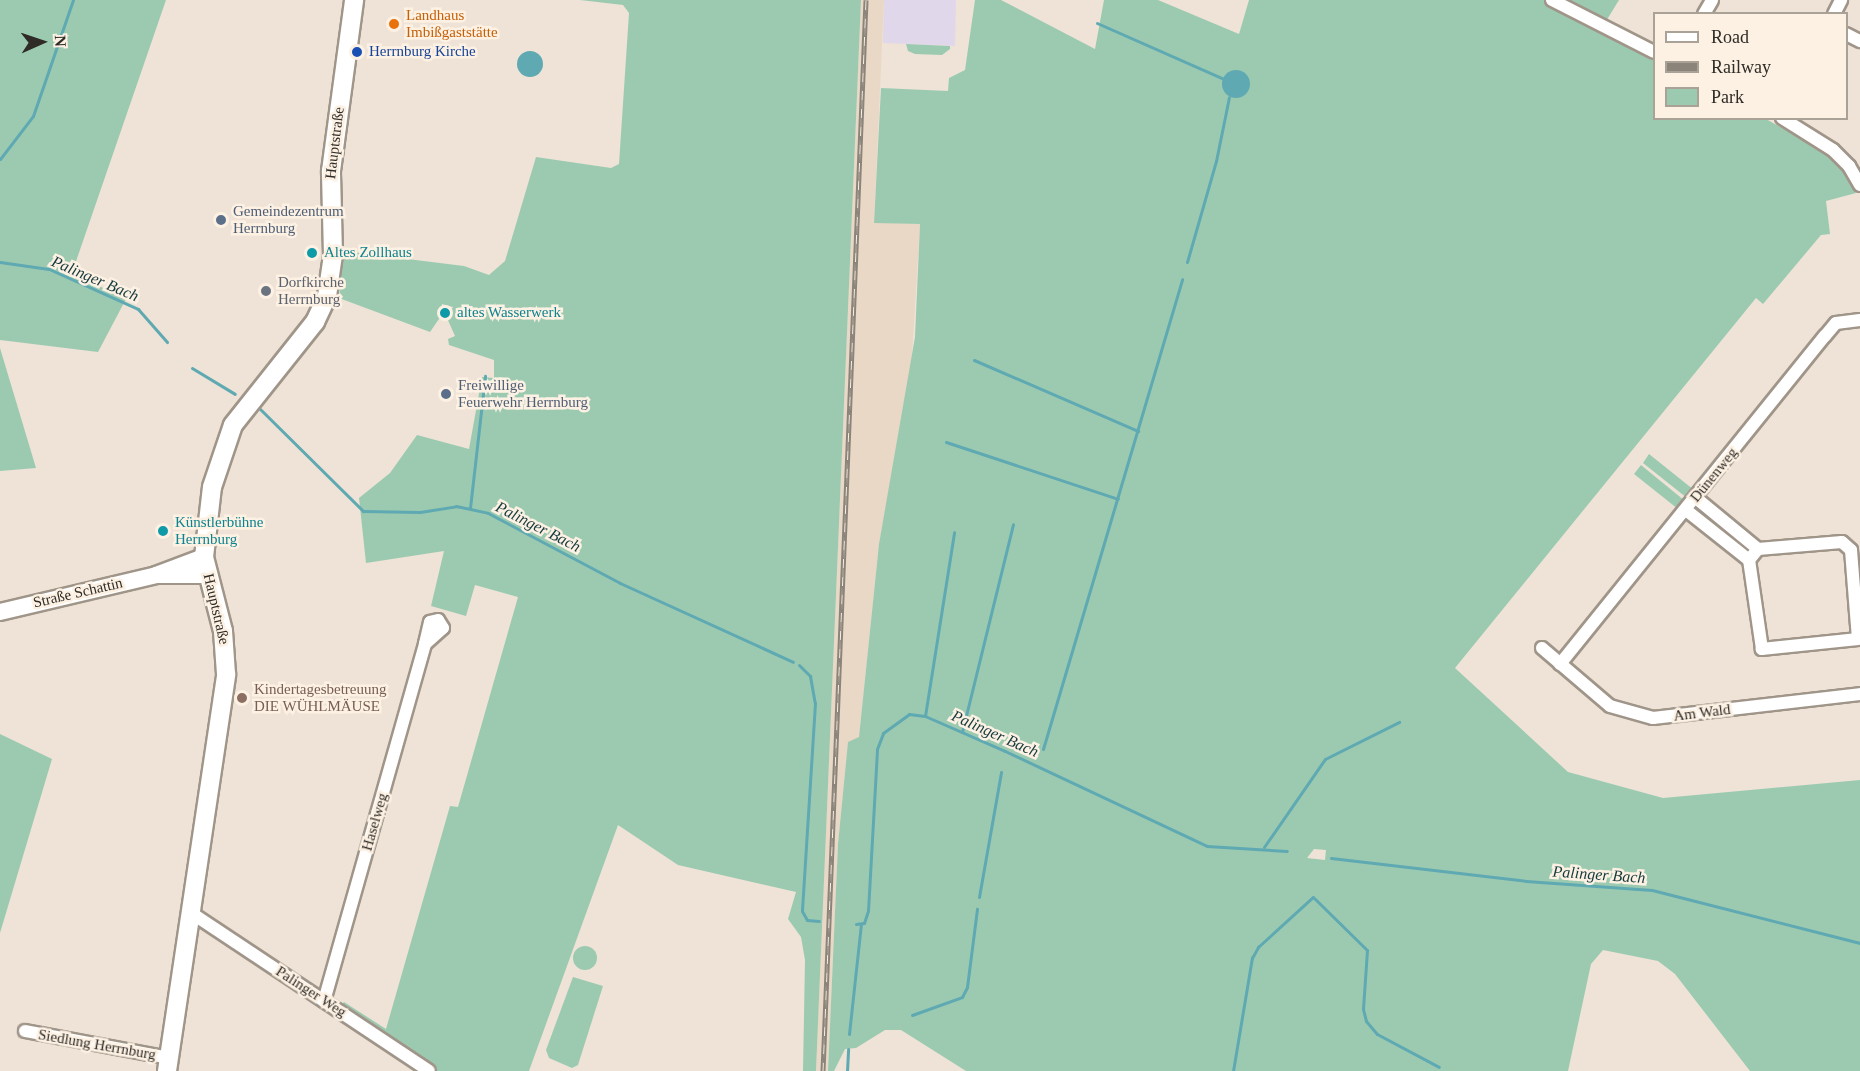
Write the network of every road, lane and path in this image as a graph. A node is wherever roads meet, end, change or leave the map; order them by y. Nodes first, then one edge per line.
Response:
1 (354, 0) edge
2 (1552, 0) edge
3 (1653, 51) edge
4 (1785, 120) edge
5 (1858, 182) edge
6 (1860, 320) edge
7 (1696, 498) junction
8 (1686, 510) junction
9 (1758, 549) junction
10 (204, 557) junction
11 (1749, 560) junction
12 (156, 575) junction
13 (207, 575) junction
14 (0, 612) edge
15 (425, 644) dead end
16 (1542, 648) dead end
17 (1560, 664) junction
18 (1860, 694) edge
19 (193, 914) junction
20 (324, 1000) junction
21 (25, 1031) dead end
22 (168, 1064) edge
23 (429, 1071) edge

1 - 10 main road, Hauptstraße
2 - 3 street
4 - 5 street
6 - 7 street, Dünenweg
7 - 8 street, Dünenweg
7 - 9 street
8 - 11 street
8 - 17 street, Dünenweg
9 - 11 street
9 - 11 street
10 - 12 street, Straße Schattin
10 - 13 main road, Hauptstraße
12 - 13 street, Straße Schattin
12 - 14 street, Straße Schattin
13 - 19 main road, Hauptstraße
15 - 20 street, Haselweg
16 - 17 street, Am Wald
17 - 18 street, Am Wald
19 - 20 street, Palinger Weg
19 - 22 main road, Hauptstraße
20 - 23 street, Palinger Weg
21 - 22 street, Siedlung Herrnburg

